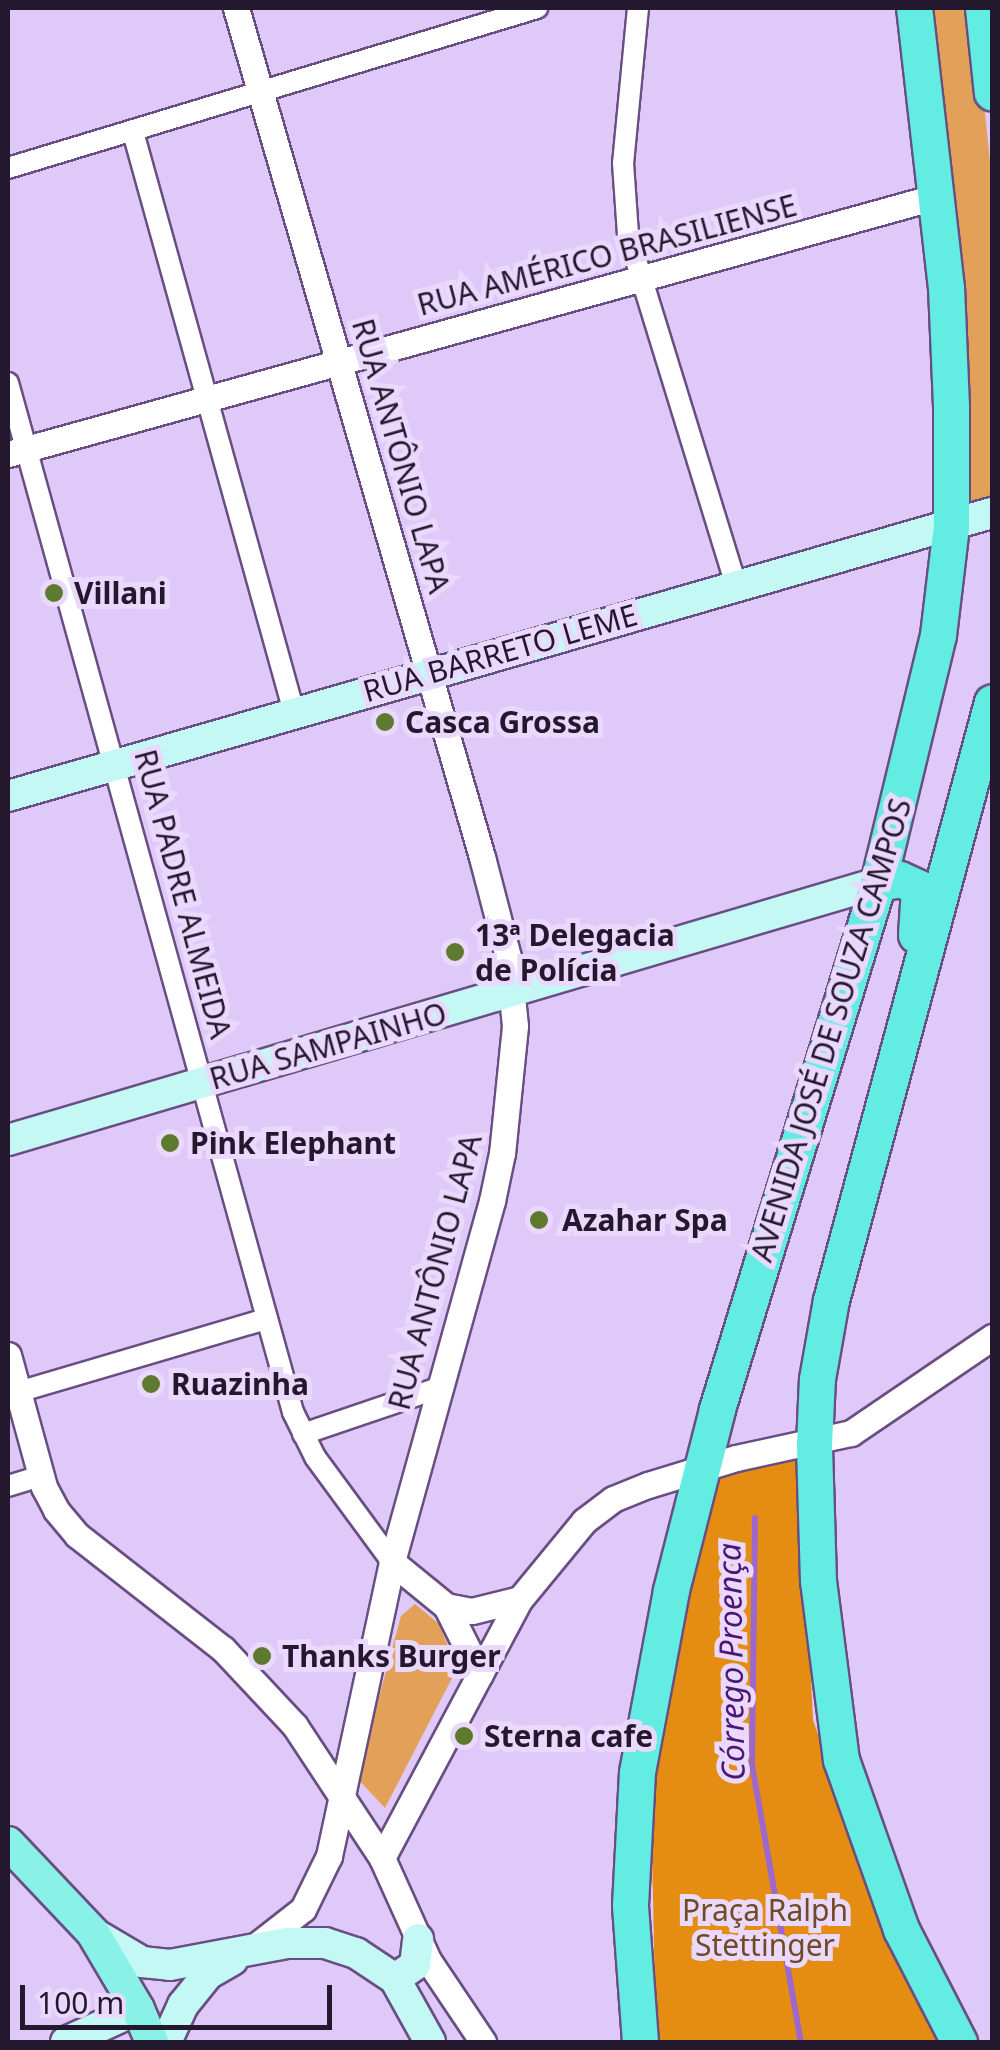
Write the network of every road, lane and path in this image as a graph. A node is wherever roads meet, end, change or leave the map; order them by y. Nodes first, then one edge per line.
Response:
1 (236, 8) edge
2 (538, 8) edge
3 (638, 8) edge
4 (914, 8) edge
5 (983, 8) edge
6 (261, 92) junction
7 (992, 93) edge
8 (133, 132) junction
9 (8, 168) edge
10 (935, 197) junction
11 (640, 282) junction
12 (340, 361) junction
13 (8, 383) edge
14 (207, 400) junction
15 (17, 452) edge
16 (992, 513) edge
17 (950, 526) junction
18 (736, 586) junction
19 (429, 673) junction
20 (992, 702) edge
21 (294, 712) junction
22 (115, 768) junction
23 (8, 796) edge
24 (878, 882) junction
25 (514, 990) junction
26 (896, 1064) junction
27 (202, 1083) junction
28 (8, 1140) edge
29 (266, 1319) junction
30 (992, 1337) edge
31 (8, 1356) edge
32 (438, 1388) junction
33 (18, 1392) junction
34 (303, 1434) junction
35 (814, 1444) junction
36 (700, 1468) junction
37 (41, 1476) junction
38 (8, 1486) edge
39 (392, 1562) junction
40 (520, 1599) junction
41 (446, 1606) junction
42 (480, 1674) junction
43 (339, 1795) junction
44 (8, 1842) edge
45 (382, 1858) junction
46 (94, 1932) junction
47 (418, 1939) junction
48 (252, 1949) junction
49 (395, 1979) junction
50 (138, 2010) junction
51 (66, 2042) edge
52 (152, 2042) edge
53 (166, 2042) edge
54 (430, 2042) edge
55 (482, 2042) edge
56 (640, 2042) edge
57 (959, 2042) edge

1 - 6 street, RUA ANTÔNIO LAPA
2 - 6 street
3 - 11 street
4 - 10 highway, AVENIDA JOSÉ DE SOUZA CAMPOS
5 - 7 highway
6 - 8 street
6 - 12 street, RUA ANTÔNIO LAPA
8 - 9 street
8 - 14 street
10 - 11 street, RUA AMÉRICO BRASILIENSE
10 - 17 highway, AVENIDA JOSÉ DE SOUZA CAMPOS
11 - 12 street, RUA AMÉRICO BRASILIENSE
11 - 18 street
12 - 14 street, RUA AMÉRICO BRASILIENSE
12 - 19 street, RUA ANTÔNIO LAPA
13 - 15 street, RUA PADRE ALMEIDA
14 - 15 street, RUA AMÉRICO BRASILIENSE
14 - 21 street
15 - 22 street, RUA PADRE ALMEIDA
16 - 17 main road, RUA BARRETO LEME
17 - 18 main road, RUA BARRETO LEME
17 - 24 highway, AVENIDA JOSÉ DE SOUZA CAMPOS
18 - 19 main road, RUA BARRETO LEME
19 - 21 main road, RUA BARRETO LEME
19 - 25 street, RUA ANTÔNIO LAPA
20 - 26 highway
21 - 22 main road, RUA BARRETO LEME
22 - 23 main road, RUA BARRETO LEME
22 - 27 street, RUA PADRE ALMEIDA
24 - 25 main road, RUA SAMPAINHO
24 - 26 highway
24 - 36 highway, AVENIDA JOSÉ DE SOUZA CAMPOS
25 - 27 main road, RUA SAMPAINHO
25 - 32 street, RUA ANTÔNIO LAPA
26 - 35 highway
27 - 28 main road, RUA SAMPAINHO
27 - 29 street, RUA PADRE ALMEIDA
29 - 33 street
29 - 34 street, RUA PADRE ALMEIDA
30 - 35 street
31 - 33 street
32 - 34 street
32 - 39 street, RUA ANTÔNIO LAPA
33 - 37 street
34 - 39 street, RUA PADRE ALMEIDA
35 - 36 street
35 - 57 highway
36 - 40 street
36 - 56 highway, AVENIDA JOSÉ DE SOUZA CAMPOS
37 - 38 street
37 - 43 street
39 - 41 street, RUA PADRE ALMEIDA
39 - 43 street, RUA ANTÔNIO LAPA
40 - 41 street
40 - 42 street
41 - 42 street
42 - 45 street
43 - 45 street
43 - 48 street, RUA ANTÔNIO LAPA
44 - 46 main road
45 - 47 street
46 - 48 main road
46 - 50 main road
47 - 49 main road
47 - 55 street
48 - 49 main road
48 - 53 main road
49 - 54 main road
50 - 51 main road
50 - 52 main road

